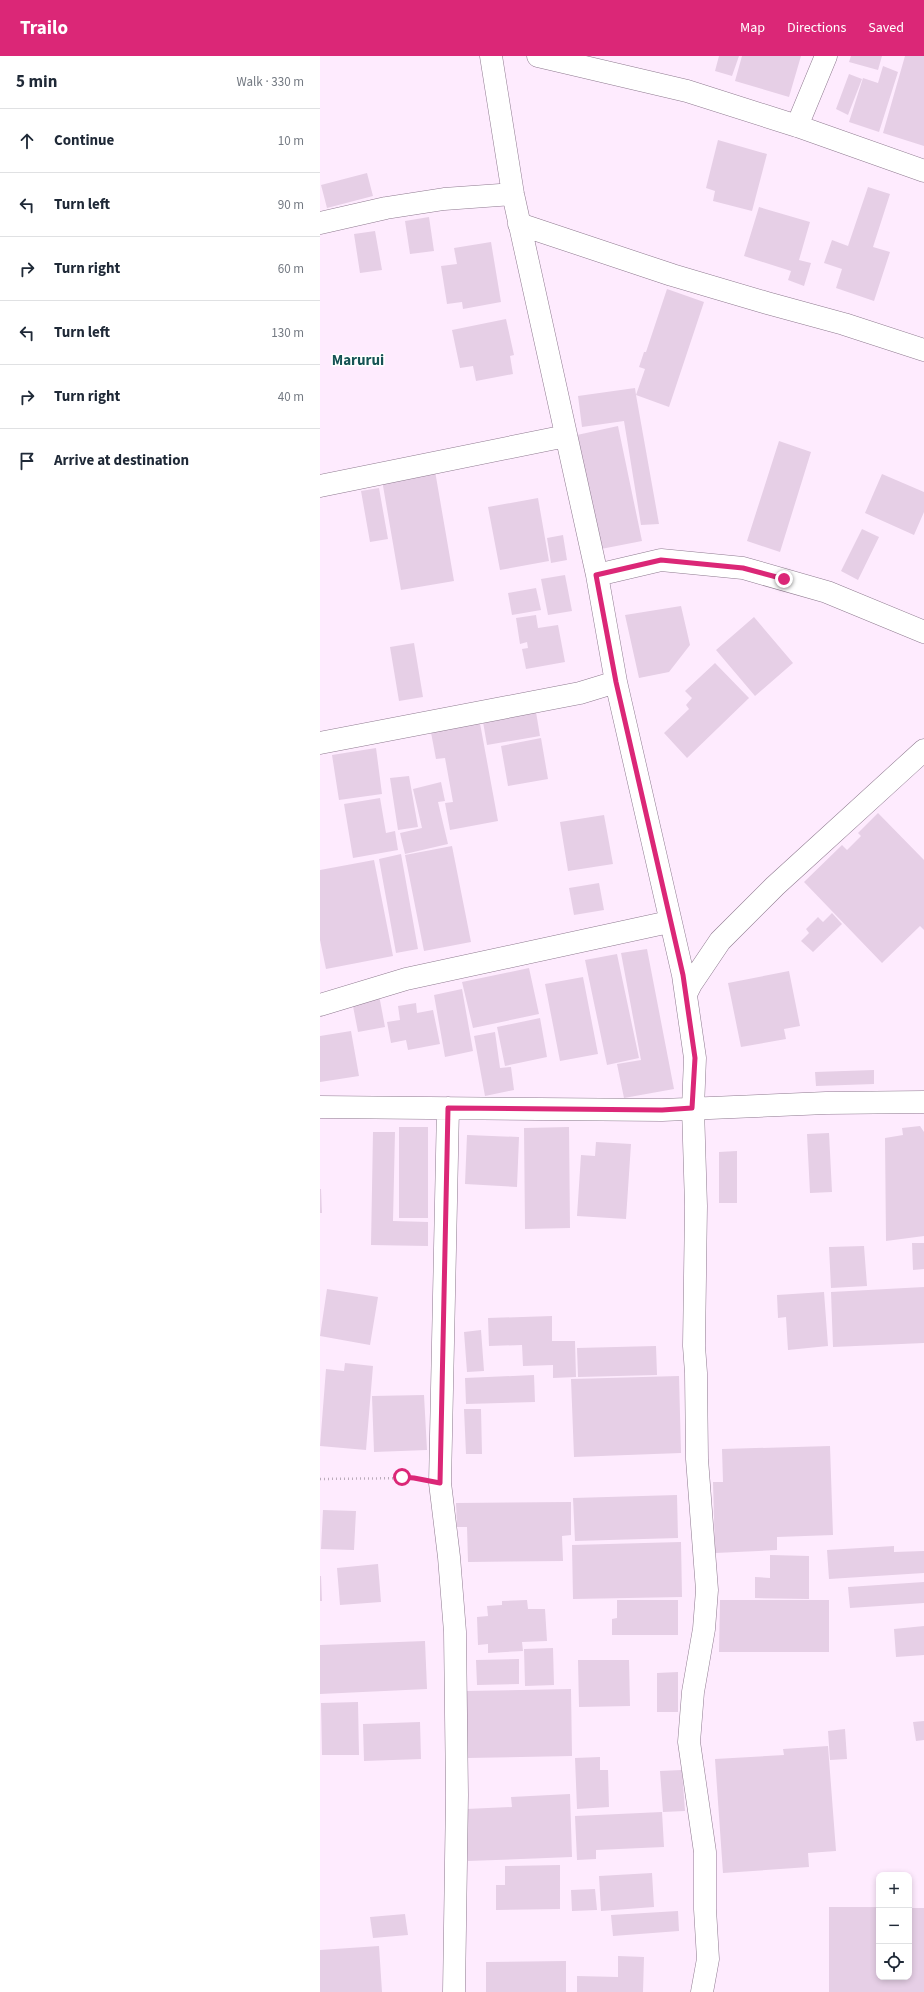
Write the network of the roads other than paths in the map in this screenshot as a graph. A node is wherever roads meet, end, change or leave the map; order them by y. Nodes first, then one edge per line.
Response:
1 (491, 56) edge
2 (538, 56) edge
3 (826, 56) edge
4 (797, 126) junction
5 (924, 171) edge
6 (513, 194) junction
7 (320, 223) edge
8 (519, 224) junction
9 (923, 347) edge
10 (566, 436) junction
11 (320, 486) edge
12 (596, 575) junction
13 (924, 632) edge
14 (616, 682) junction
15 (320, 744) edge
16 (924, 750) edge
17 (670, 922) junction
18 (686, 994) junction
19 (320, 1005) edge
20 (924, 1102) edge
21 (320, 1107) edge
22 (448, 1108) junction
23 (692, 1108) junction
24 (454, 1992) edge
25 (702, 1992) edge

1 - 6 street
2 - 4 street
3 - 4 street
4 - 5 street
6 - 7 street
6 - 8 street
8 - 9 street
8 - 10 street
10 - 11 street
10 - 12 street
12 - 13 street
12 - 14 street
14 - 15 street
14 - 17 street
16 - 18 street
17 - 18 street
17 - 19 street
18 - 23 street
20 - 23 street
21 - 22 street
22 - 23 street
22 - 24 street
23 - 25 street

